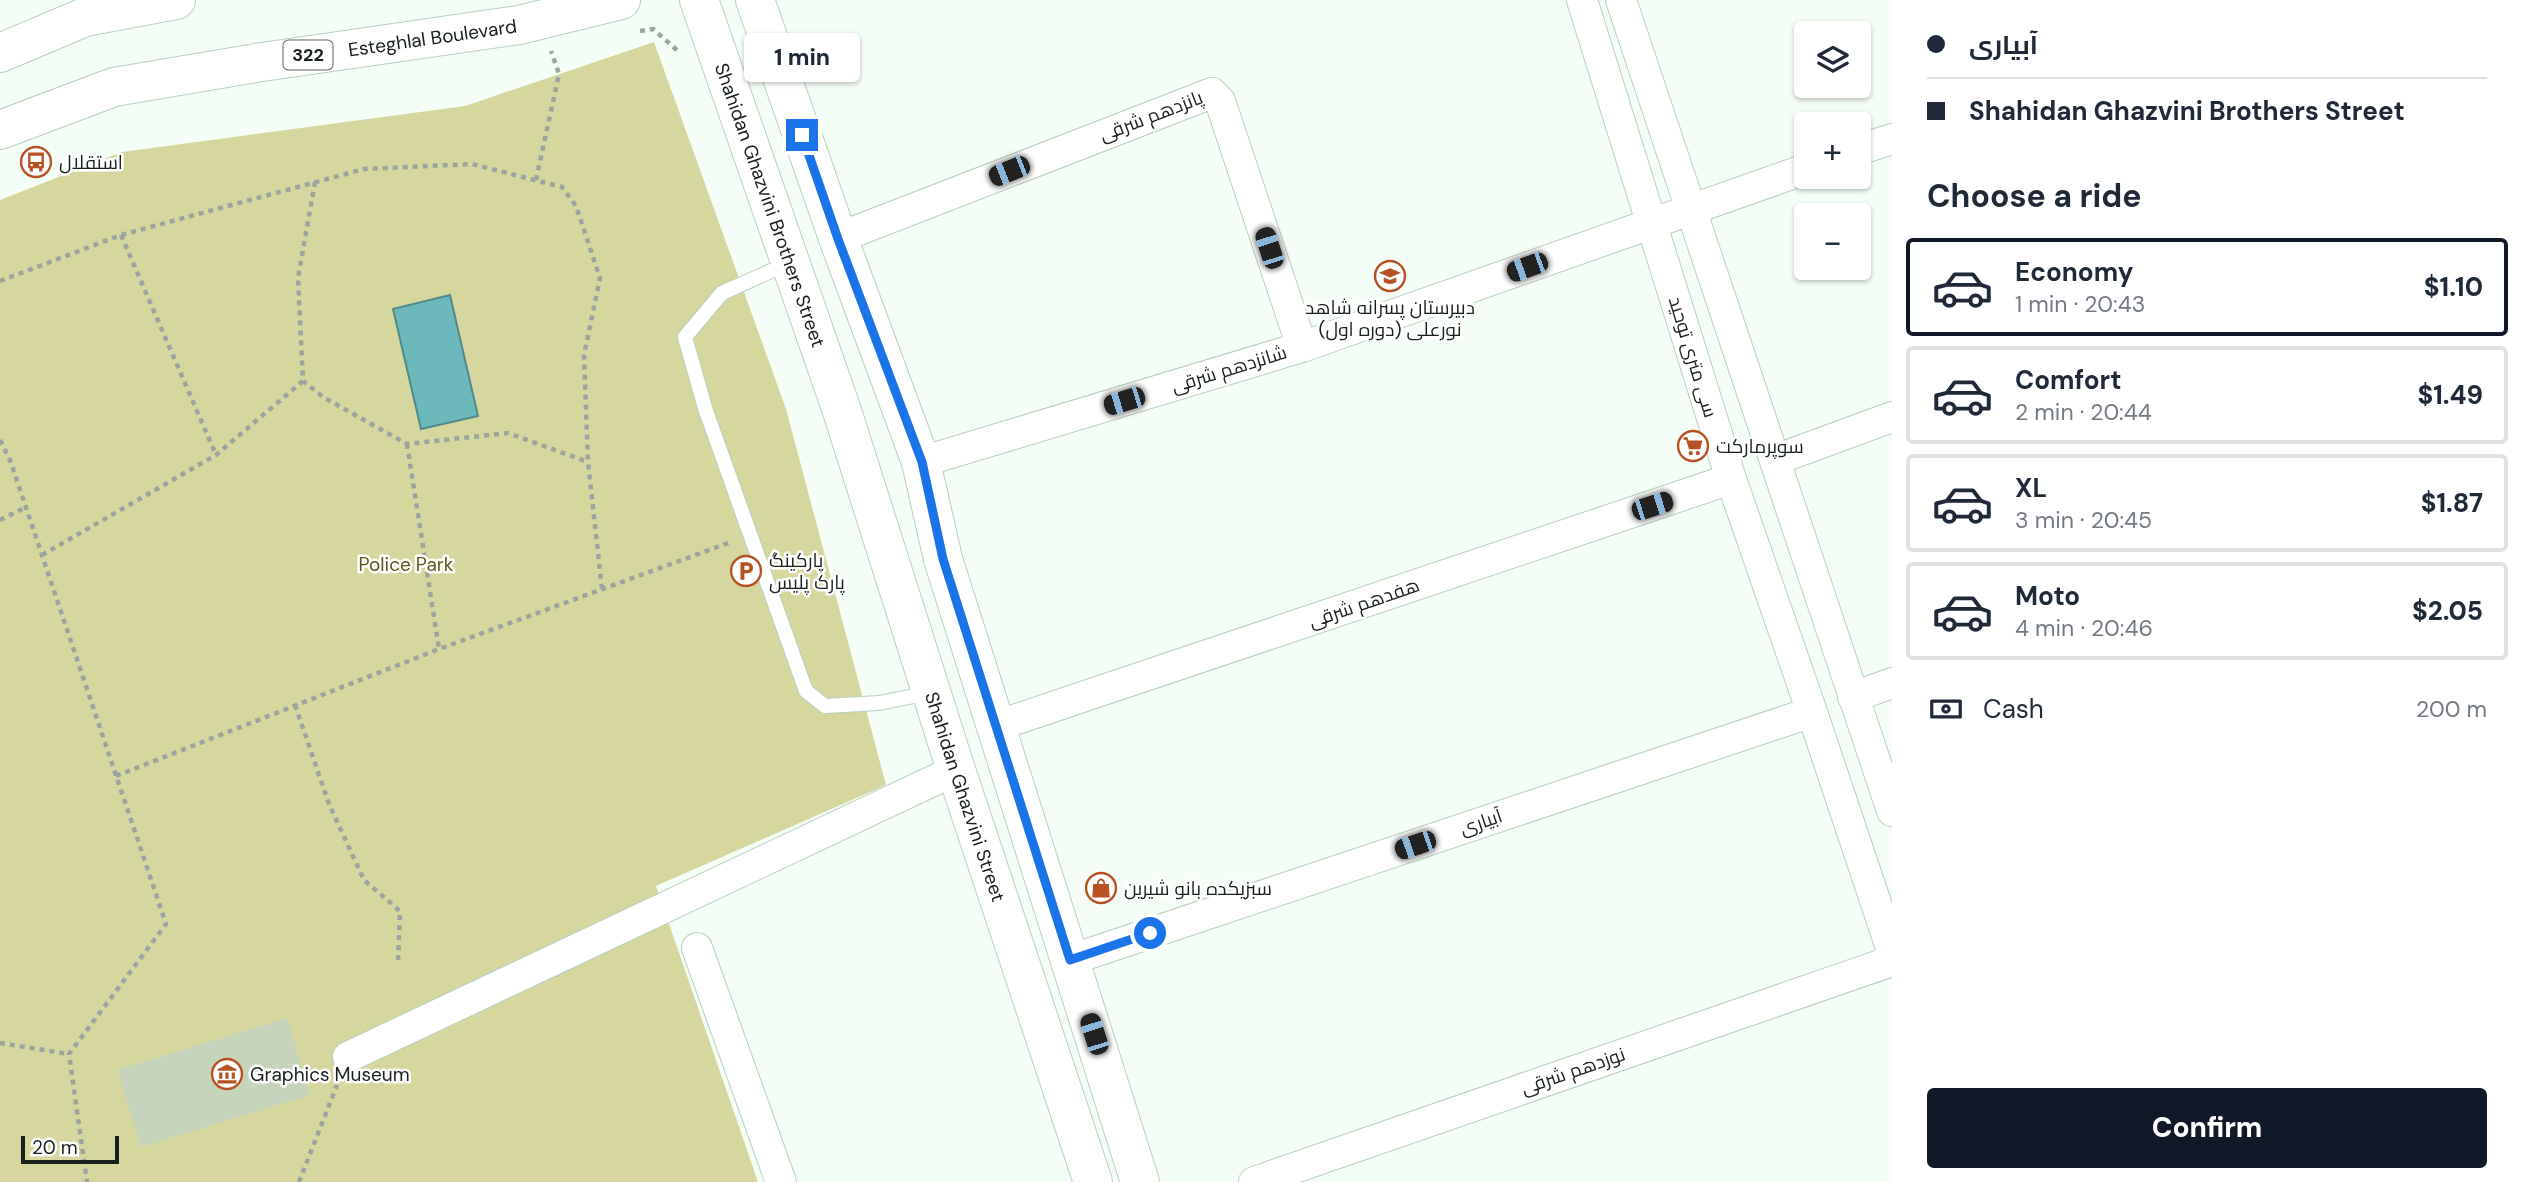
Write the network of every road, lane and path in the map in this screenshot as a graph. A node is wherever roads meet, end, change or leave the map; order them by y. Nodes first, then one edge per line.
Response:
1 (176, 0) edge
2 (621, 0) edge
3 (699, 0) edge
4 (755, 0) edge
5 (1582, 0) edge
6 (1621, 0) edge
7 (539, 20) junction
8 (0, 53) edge
9 (0, 130) edge
10 (1892, 139) edge
11 (1871, 146) edge
12 (1794, 173) edge
13 (537, 180) junction
14 (315, 182) junction
15 (1691, 209) junction
16 (1652, 222) junction
17 (121, 235) junction
18 (838, 239) junction
19 (790, 263) junction
20 (1, 278) edge
21 (1302, 347) junction
22 (303, 382) junction
23 (842, 411) joint
24 (1892, 416) edge
25 (0, 440) edge
26 (407, 444) junction
27 (216, 455) junction
28 (1774, 460) junction
29 (587, 462) junction
30 (922, 462) junction
31 (1731, 479) junction
32 (26, 507) junction
33 (0, 520) edge
34 (750, 534) junction
35 (42, 555) junction
36 (602, 589) junction
37 (439, 649) junction
38 (1892, 683) edge
39 (932, 692) junction
40 (1853, 697) junction
41 (295, 705) junction
42 (1812, 712) junction
43 (996, 726) junction
44 (956, 770) junction
45 (117, 776) junction
46 (1892, 811) edge
47 (697, 948) dead end
48 (1892, 951) edge
49 (1070, 960) junction
50 (1892, 961) edge
51 (398, 963) dead end
52 (0, 1043) edge
53 (69, 1054) junction
54 (348, 1057) joint
55 (87, 1182) edge
56 (299, 1182) edge
57 (781, 1182) edge
58 (1093, 1182) edge
59 (1140, 1182) edge
60 (1254, 1182) edge

1 - 8 main road
2 - 7 main road, Esteghlal Boulevard / 322
3 - 19 main road, Shahidan Ghazvini Brothers Street
4 - 18 main road
5 - 16 street, سی متری توحید
6 - 15 street
7 - 9 main road, Esteghlal Boulevard / 322
7 - 13 path
10 - 11 street
12 - 15 street, شانزدهم شرقی
13 - 14 path
13 - 29 path
14 - 17 path
14 - 22 path
15 - 16 street, شانزدهم شرقی
15 - 28 street
16 - 21 street, شانزدهم شرقی
16 - 31 street, سی متری توحید
17 - 20 path
17 - 27 path
18 - 21 street, پانزدهم شرقی
18 - 30 main road
19 - 23 main road, Shahidan Ghazvini Brothers Street
19 - 34 lane
21 - 30 street, شانزدهم شرقی
22 - 26 path
22 - 27 path
23 - 39 main road, Shahidan Ghazvini Street
24 - 28 street
25 - 32 path
26 - 29 path
26 - 37 path
27 - 35 path
28 - 40 street
29 - 36 path
30 - 43 main road
31 - 42 street, سی متری توحید
31 - 43 street, هفدهم شرقی
32 - 33 path
32 - 35 path
34 - 36 path
34 - 39 lane
35 - 45 path
36 - 37 path
37 - 41 path
38 - 40 street
39 - 44 main road, Shahidan Ghazvini Street
40 - 46 street
41 - 45 path
41 - 51 path
42 - 48 street, سی متری توحید
42 - 49 street, آبیاری
43 - 49 main road
44 - 54 street
44 - 58 main road, Shahidan Ghazvini Street
45 - 53 path
47 - 57 street
49 - 59 main road
50 - 60 street, نوزدهم شرقی
52 - 53 path
53 - 55 path
54 - 56 path

